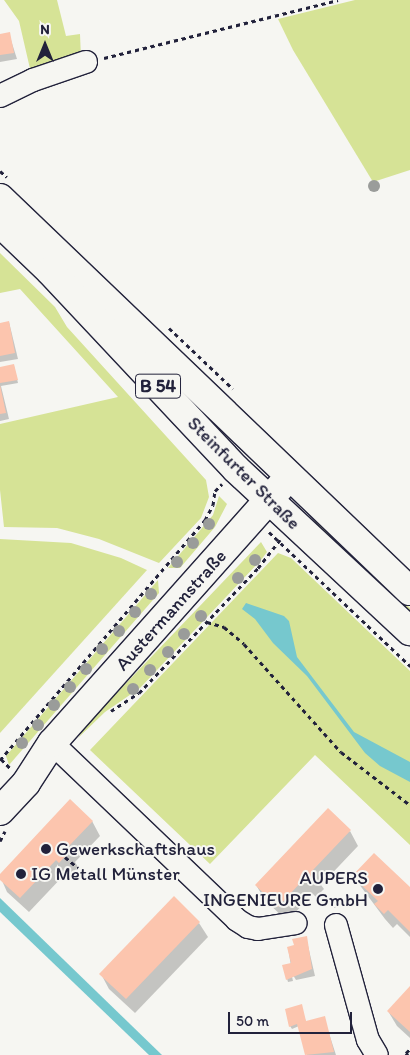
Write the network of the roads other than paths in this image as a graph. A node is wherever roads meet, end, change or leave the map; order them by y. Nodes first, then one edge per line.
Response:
1 (86, 62) road end
2 (0, 96) edge
3 (0, 198) edge
4 (0, 224) edge
5 (290, 477) junction
6 (268, 499) junction
7 (410, 591) edge
8 (410, 631) edge
9 (52, 743) junction
10 (0, 786) edge
11 (5, 816) edge
12 (296, 923) dead end
13 (336, 925) dead end
14 (377, 1055) edge

1 - 2 street
3 - 5 main road, Steinfurter Straße / B 54
4 - 6 main road, Steinfurter Straße / B 54
5 - 6 main road, Austermannstraße
5 - 7 main road, Steinfurter Straße / B 54
6 - 8 main road, Steinfurter Straße / B 54
6 - 9 main road, Austermannstraße
9 - 10 main road, Austermannstraße
9 - 11 main road, Austermannstraße
9 - 12 street
13 - 14 street

